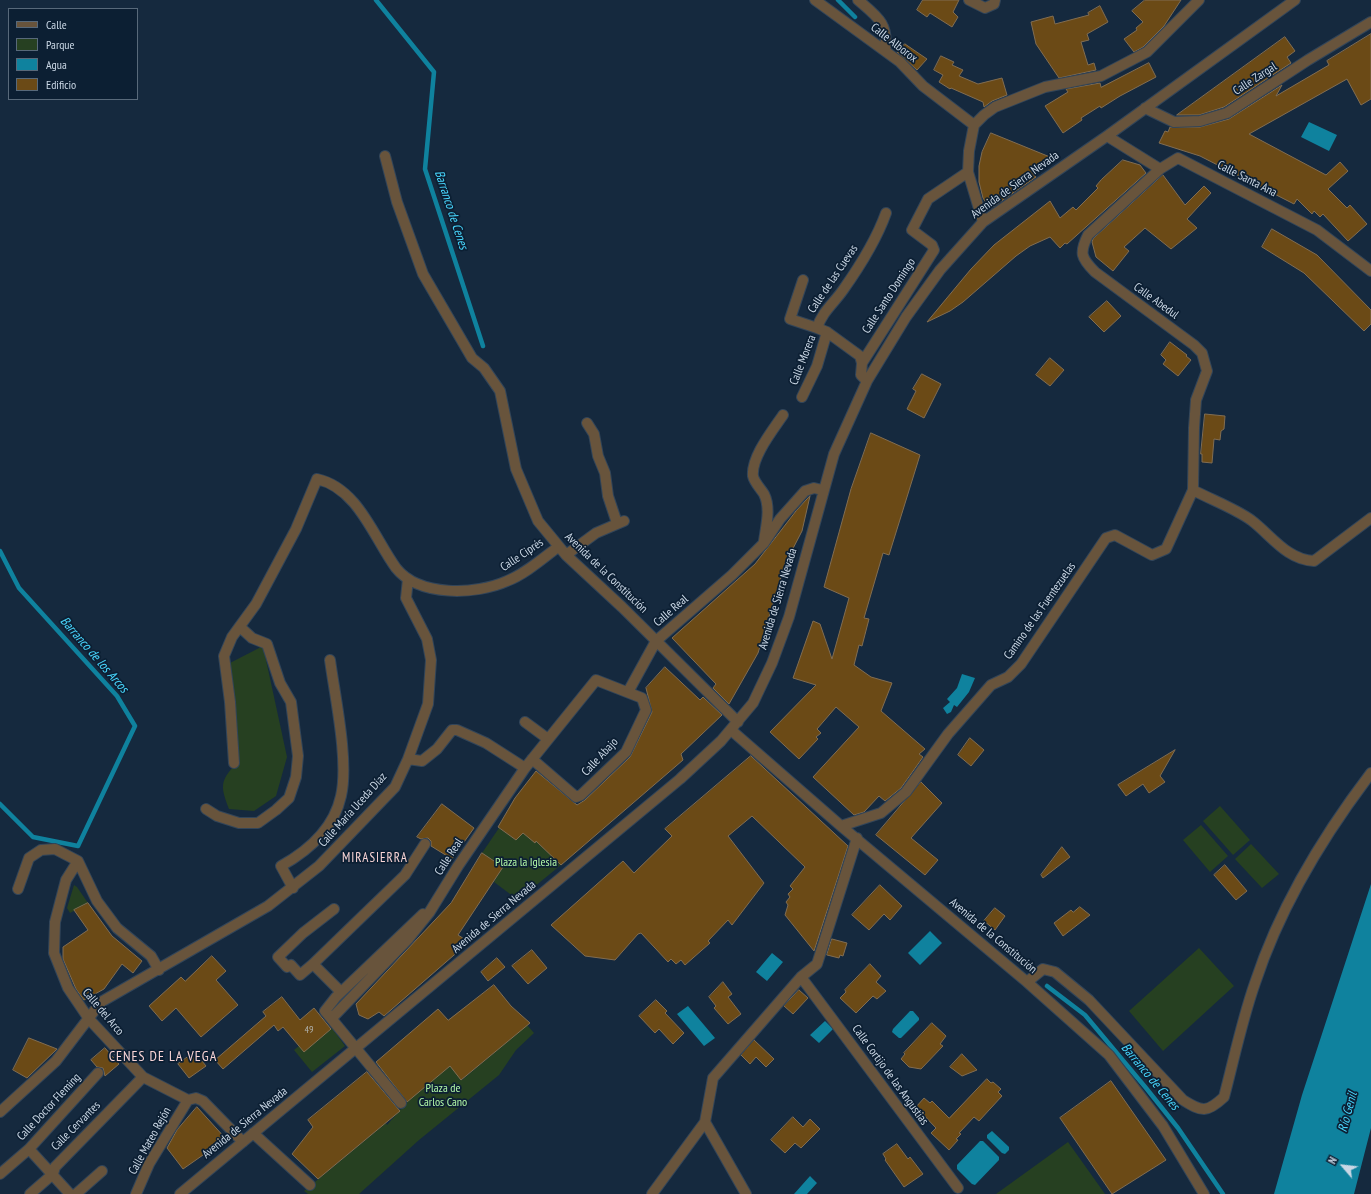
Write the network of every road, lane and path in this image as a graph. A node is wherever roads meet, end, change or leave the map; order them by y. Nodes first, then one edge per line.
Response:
1 (814, 0) edge
2 (858, 0) edge
3 (969, 0) edge
4 (995, 0) edge
5 (1199, 0) edge
6 (1295, 0) edge
7 (1370, 25) edge
8 (885, 52) junction
9 (1145, 108) junction
10 (974, 125) junction
11 (1106, 136) junction
12 (385, 156) dead end
13 (1160, 169) junction
14 (968, 172) junction
15 (886, 213) dead end
16 (983, 222) junction
17 (1371, 271) edge
18 (803, 280) dead end
19 (817, 328) junction
20 (827, 332) junction
21 (862, 363) junction
22 (867, 381) junction
23 (802, 397) dead end
24 (783, 415) dead end
25 (587, 423) dead end
26 (822, 490) junction
27 (1193, 490) junction
28 (1371, 518) edge
29 (764, 543) junction
30 (558, 547) junction
31 (566, 555) junction
32 (408, 579) junction
33 (240, 627) junction
34 (656, 641) junction
35 (330, 660) dead end
36 (628, 692) junction
37 (524, 722) dead end
38 (738, 722) junction
39 (731, 730) junction
40 (548, 739) junction
41 (408, 759) junction
42 (532, 759) junction
43 (234, 763) dead end
44 (525, 768) junction
45 (1371, 774) edge
46 (206, 808) dead end
47 (841, 826) junction
48 (857, 838) junction
49 (425, 844) dead end
50 (78, 861) junction
51 (293, 888) junction
52 (18, 889) dead end
53 (334, 909) dead end
54 (429, 913) junction
55 (313, 964) junction
56 (159, 970) junction
57 (801, 977) junction
58 (1027, 982) junction
59 (341, 992) junction
60 (332, 1018) junction
61 (89, 1019) junction
62 (355, 1049) junction
63 (98, 1073) dead end
64 (143, 1077) junction
65 (188, 1100) junction
66 (401, 1103) dead end
67 (0, 1112) edge
68 (705, 1122) junction
69 (253, 1133) junction
70 (243, 1142) junction
71 (29, 1149) junction
72 (102, 1171) dead end
73 (0, 1174) edge
74 (53, 1174) junction
75 (310, 1184) dead end
76 (958, 1188) dead end
77 (30, 1194) edge
78 (70, 1194) edge
79 (76, 1194) edge
80 (136, 1194) edge
81 (180, 1194) edge
82 (652, 1194) edge
83 (746, 1194) edge
84 (1204, 1194) edge

1 - 8 street, Calle Alborox
2 - 8 street
3 - 4 street
5 - 10 street
6 - 9 street, Avenida de Sierra Nevada
7 - 9 street, Calle Zargal
8 - 10 street, Calle Alborox
9 - 11 street, Avenida de Sierra Nevada
10 - 14 street
11 - 13 street
11 - 16 street, Avenida de Sierra Nevada
12 - 30 street, Avenida de la Constitución
13 - 17 street, Calle Santa Ana
13 - 27 street, Calle Abedul
14 - 16 street
14 - 21 street, Calle Santo Domingo
15 - 19 street, Calle de las Cuevas
16 - 22 street, Avenida de Sierra Nevada
18 - 19 street
19 - 20 street, Calle de las Cuevas
20 - 21 street, Calle de las Cuevas
20 - 23 street, Calle Morera
21 - 22 street
22 - 26 street, Avenida de Sierra Nevada
24 - 29 street
25 - 31 street
26 - 29 street, Calle Real
26 - 38 street, Avenida de Sierra Nevada
27 - 28 street
27 - 47 street, Camino de las Fuentezuelas
29 - 34 street, Calle Real
30 - 31 street, Avenida de la Constitución
30 - 32 street, Calle Ciprés
31 - 34 street, Avenida de la Constitución
32 - 33 street
32 - 41 street, Calle María Uceda Díaz
33 - 43 street
33 - 46 street
34 - 36 street, Calle Real
34 - 38 street, Avenida de la Constitución
35 - 51 street
36 - 40 street, Calle Real
36 - 42 street, Calle Abajo
37 - 40 street
38 - 39 street, Avenida de Sierra Nevada
39 - 47 street, Avenida de la Constitución
39 - 62 street, Avenida de Sierra Nevada
40 - 42 street, Calle Real
41 - 44 street
41 - 51 street, Calle María Uceda Díaz
42 - 44 street, Calle Real
44 - 54 street, Calle Real
45 - 58 street
47 - 48 street, Avenida de la Constitución
48 - 57 street
48 - 58 street, Avenida de la Constitución
49 - 55 street
50 - 52 street
50 - 56 street
50 - 61 street, Calle del Arco
51 - 56 street, Calle María Uceda Díaz
53 - 55 street
54 - 59 street, Calle Real
54 - 60 street, Calle Real
55 - 59 street
56 - 61 street, Calle María Uceda Díaz
57 - 68 street
57 - 76 street, Calle Cortijo de las Angustias
58 - 84 street, Avenida de la Constitución
59 - 60 street, Calle Real
60 - 62 street
61 - 64 street, Calle del Arco
61 - 67 street, Calle María Uceda Díaz
62 - 66 street
62 - 69 street, Avenida de Sierra Nevada
63 - 71 street, Calle Doctor Fleming
64 - 65 street, Calle del Arco
64 - 74 street, Calle Cervantes
65 - 70 street, Calle del Arco
65 - 80 street, Calle Mateo Rejón
68 - 82 street
68 - 83 street
69 - 70 street, Avenida de Sierra Nevada
69 - 75 street
70 - 81 street, Avenida de Sierra Nevada
71 - 73 street, Calle Doctor Fleming
71 - 74 street
72 - 79 street
74 - 77 street, Calle Cervantes
74 - 78 street

